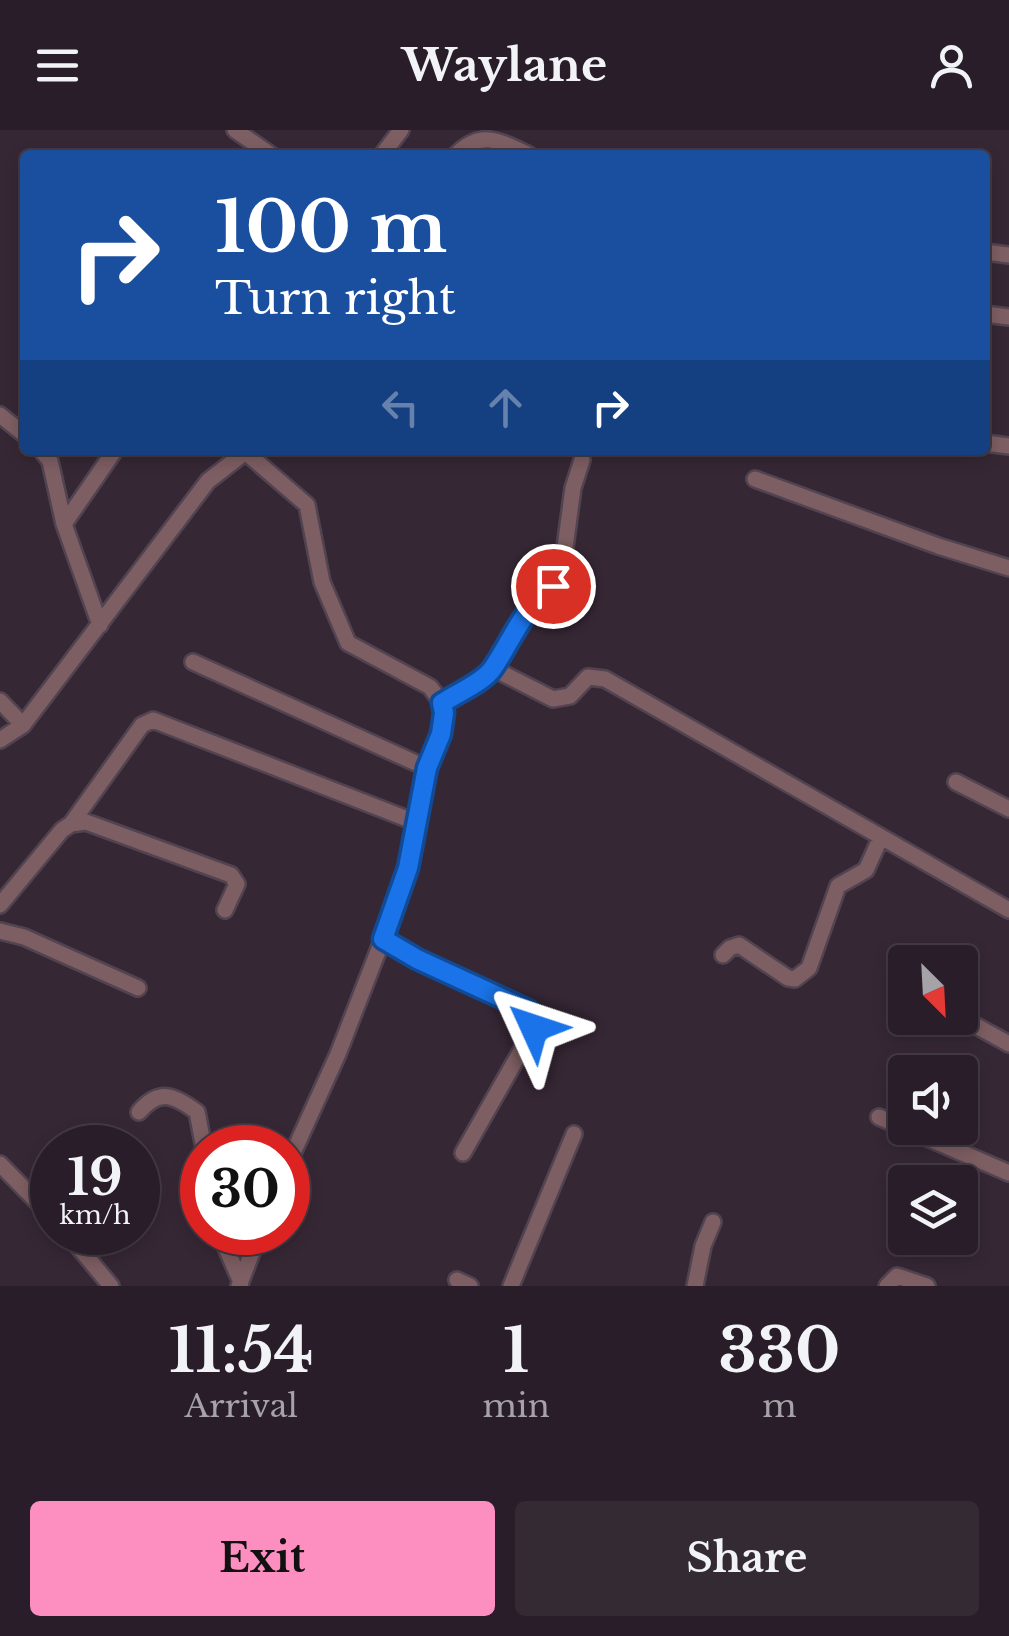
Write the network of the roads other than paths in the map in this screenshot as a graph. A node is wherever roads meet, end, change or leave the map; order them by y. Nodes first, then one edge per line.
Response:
1 (235, 130) edge
2 (265, 150) edge
3 (460, 150) edge
4 (519, 150) edge
5 (0, 415) edge
6 (20, 431) edge
7 (45, 455) edge
8 (112, 455) edge
9 (240, 455) edge
10 (250, 455) edge
11 (582, 460) dead end
12 (755, 479) dead end
13 (64, 524) junction
14 (1009, 568) edge
15 (100, 625) junction
16 (193, 662) dead end
17 (492, 671) junction
18 (0, 701) edge
19 (442, 703) junction
20 (23, 725) junction
21 (0, 740) edge
22 (427, 768) junction
23 (956, 782) dead end
24 (1009, 809) edge
25 (415, 822) junction
26 (71, 824) junction
27 (881, 837) junction
28 (0, 905) edge
29 (225, 910) dead end
30 (1009, 910) edge
31 (0, 931) edge
32 (383, 939) junction
33 (723, 955) dead end
34 (138, 988) dead end
35 (978, 1027) edge
36 (1009, 1044) edge
37 (138, 1112) dead end
38 (879, 1117) dead end
39 (200, 1125) edge
40 (307, 1125) edge
41 (574, 1134) dead end
42 (462, 1153) dead end
43 (0, 1168) edge
44 (1009, 1173) edge
45 (30, 1196) edge
46 (713, 1222) dead end
47 (85, 1255) edge
48 (228, 1255) edge
49 (251, 1255) edge
50 (240, 1284) edge
51 (110, 1286) edge
52 (511, 1286) edge
53 (695, 1286) edge
54 (887, 1286) edge
55 (928, 1286) edge

1 - 2 street
3 - 4 street
5 - 6 street
7 - 13 street
8 - 13 street
9 - 15 street
10 - 19 street
11 - 17 street
12 - 14 street
13 - 15 street
15 - 20 street
16 - 22 street
17 - 19 street
17 - 27 street
18 - 20 street
19 - 22 street
20 - 21 street
22 - 25 street
23 - 24 street
25 - 26 street
25 - 32 street
26 - 28 street
26 - 29 street
27 - 30 street
27 - 33 street
31 - 34 street
32 - 40 street
32 - 42 street
35 - 36 street
37 - 39 street
38 - 44 street
41 - 52 street
43 - 45 street
46 - 53 street
47 - 51 street
48 - 50 street
49 - 50 street
54 - 55 street

